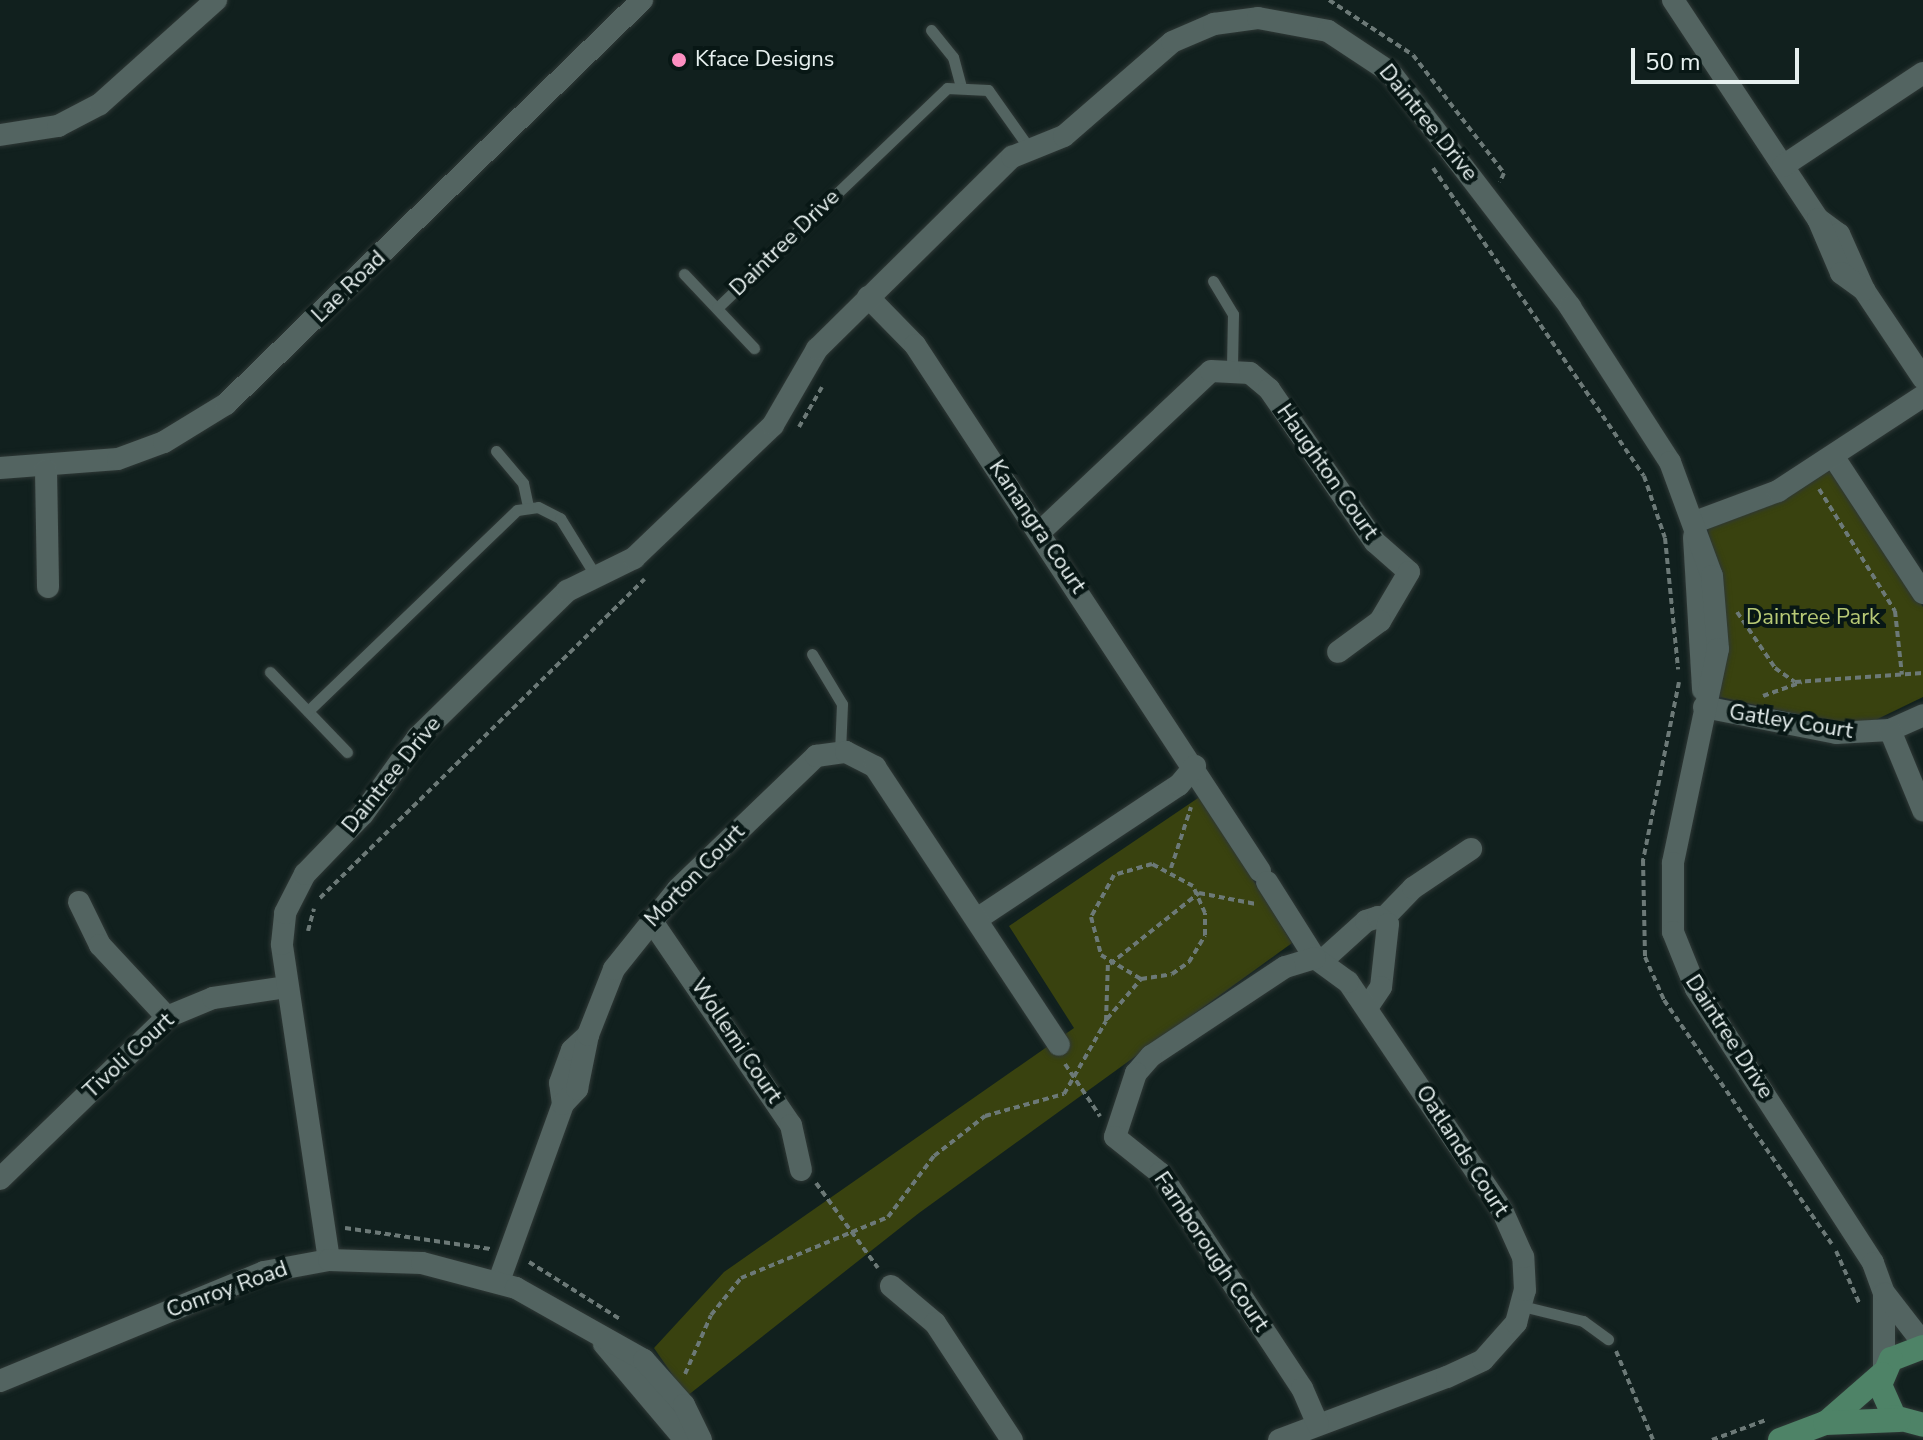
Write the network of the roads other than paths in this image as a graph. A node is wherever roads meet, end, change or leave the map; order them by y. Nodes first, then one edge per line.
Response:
1 (216, 0) edge
2 (642, 0) edge
3 (1673, 0) edge
4 (1284, 10) edge
5 (931, 30) dead end
6 (1923, 73) edge
7 (960, 84) junction
8 (0, 135) edge
9 (1029, 148) junction
10 (1783, 166) junction
11 (684, 274) dead end
12 (1213, 281) dead end
13 (868, 297) junction
14 (717, 308) junction
15 (754, 348) dead end
16 (1232, 368) junction
17 (1923, 378) edge
18 (1923, 396) edge
19 (496, 451) dead end
20 (1838, 464) junction
21 (0, 468) edge
22 (46, 470) junction
23 (528, 507) junction
24 (1695, 522) junction
25 (1041, 531) junction
26 (594, 573) junction
27 (48, 587) dead end
28 (1923, 593) edge
29 (1338, 652) dead end
30 (812, 654) dead end
31 (270, 672) dead end
32 (1704, 707) junction
33 (308, 711) junction
34 (1923, 715) edge
35 (1890, 730) junction
36 (840, 751) junction
37 (347, 752) dead end
38 (1195, 766) junction
39 (1923, 810) edge
40 (1471, 849) dead end
41 (1267, 882) joint
42 (79, 902) dead end
43 (977, 919) junction
44 (1383, 919) junction
45 (651, 920) junction
46 (1319, 959) junction
47 (287, 987) junction
48 (1367, 1008) junction
49 (167, 1017) junction
50 (1059, 1045) road end
51 (801, 1170) road end
52 (0, 1179) edge
53 (329, 1260) junction
54 (499, 1281) junction
55 (891, 1286) road end
56 (1884, 1293) junction
57 (1522, 1306) junction
58 (596, 1334) junction
59 (1608, 1339) road end
60 (1923, 1345) edge
61 (1883, 1371) junction
62 (0, 1381) edge
63 (1825, 1423) junction
64 (1909, 1423) edge
65 (1318, 1425) junction
66 (685, 1440) edge
67 (701, 1440) edge
68 (1012, 1440) edge
69 (1279, 1440) edge
70 (1780, 1440) edge
71 (1923, 1440) edge

1 - 8 street
2 - 22 street, Lae Road
3 - 10 street
4 - 9 street, Daintree Drive
4 - 24 street, Daintree Drive
5 - 7 lane
6 - 10 street
7 - 9 lane
7 - 14 lane, Daintree Drive
9 - 13 street, Daintree Drive
10 - 17 street
11 - 14 lane, Daintree Drive
12 - 16 lane
13 - 25 street, Kanangra Court
13 - 26 street, Daintree Drive
14 - 15 lane, Daintree Drive
16 - 25 street
16 - 29 street, Haughton Court
18 - 20 street
19 - 23 lane
20 - 24 street
20 - 28 street
21 - 22 street, Lae Road
22 - 27 street
23 - 26 lane
23 - 33 lane
24 - 32 street, Daintree Drive
25 - 38 street, Kanangra Court
26 - 47 street, Daintree Drive
30 - 36 lane
31 - 33 lane
32 - 35 street, Gatley Court
32 - 56 street, Daintree Drive
33 - 37 lane
34 - 35 street, Gatley Court
35 - 39 street
36 - 43 street
36 - 45 street, Morton Court
38 - 41 street, Kanangra Court
38 - 43 street
40 - 44 street
41 - 46 street, Oatlands Court
42 - 49 street
43 - 50 street
44 - 46 street
44 - 48 street
45 - 51 street, Wollemi Court
45 - 54 street, Morton Court
46 - 48 street, Oatlands Court
46 - 65 street, Farnborough Court
47 - 49 street, Tivoli Court
47 - 53 street, Daintree Drive
48 - 57 street, Oatlands Court
49 - 52 street, Tivoli Court
53 - 54 street, Conroy Road
53 - 62 street, Conroy Road
54 - 58 street, Conroy Road
55 - 68 street
56 - 60 street, Daintree Drive
56 - 61 street, Daintree Drive
57 - 59 lane
57 - 65 street, Oatlands Court
58 - 66 street, Conroy Road
58 - 67 street, Conroy Road
60 - 61 street
61 - 63 street
61 - 64 street
63 - 64 street
63 - 70 street
64 - 71 lane
65 - 69 street, Oatlands Court

